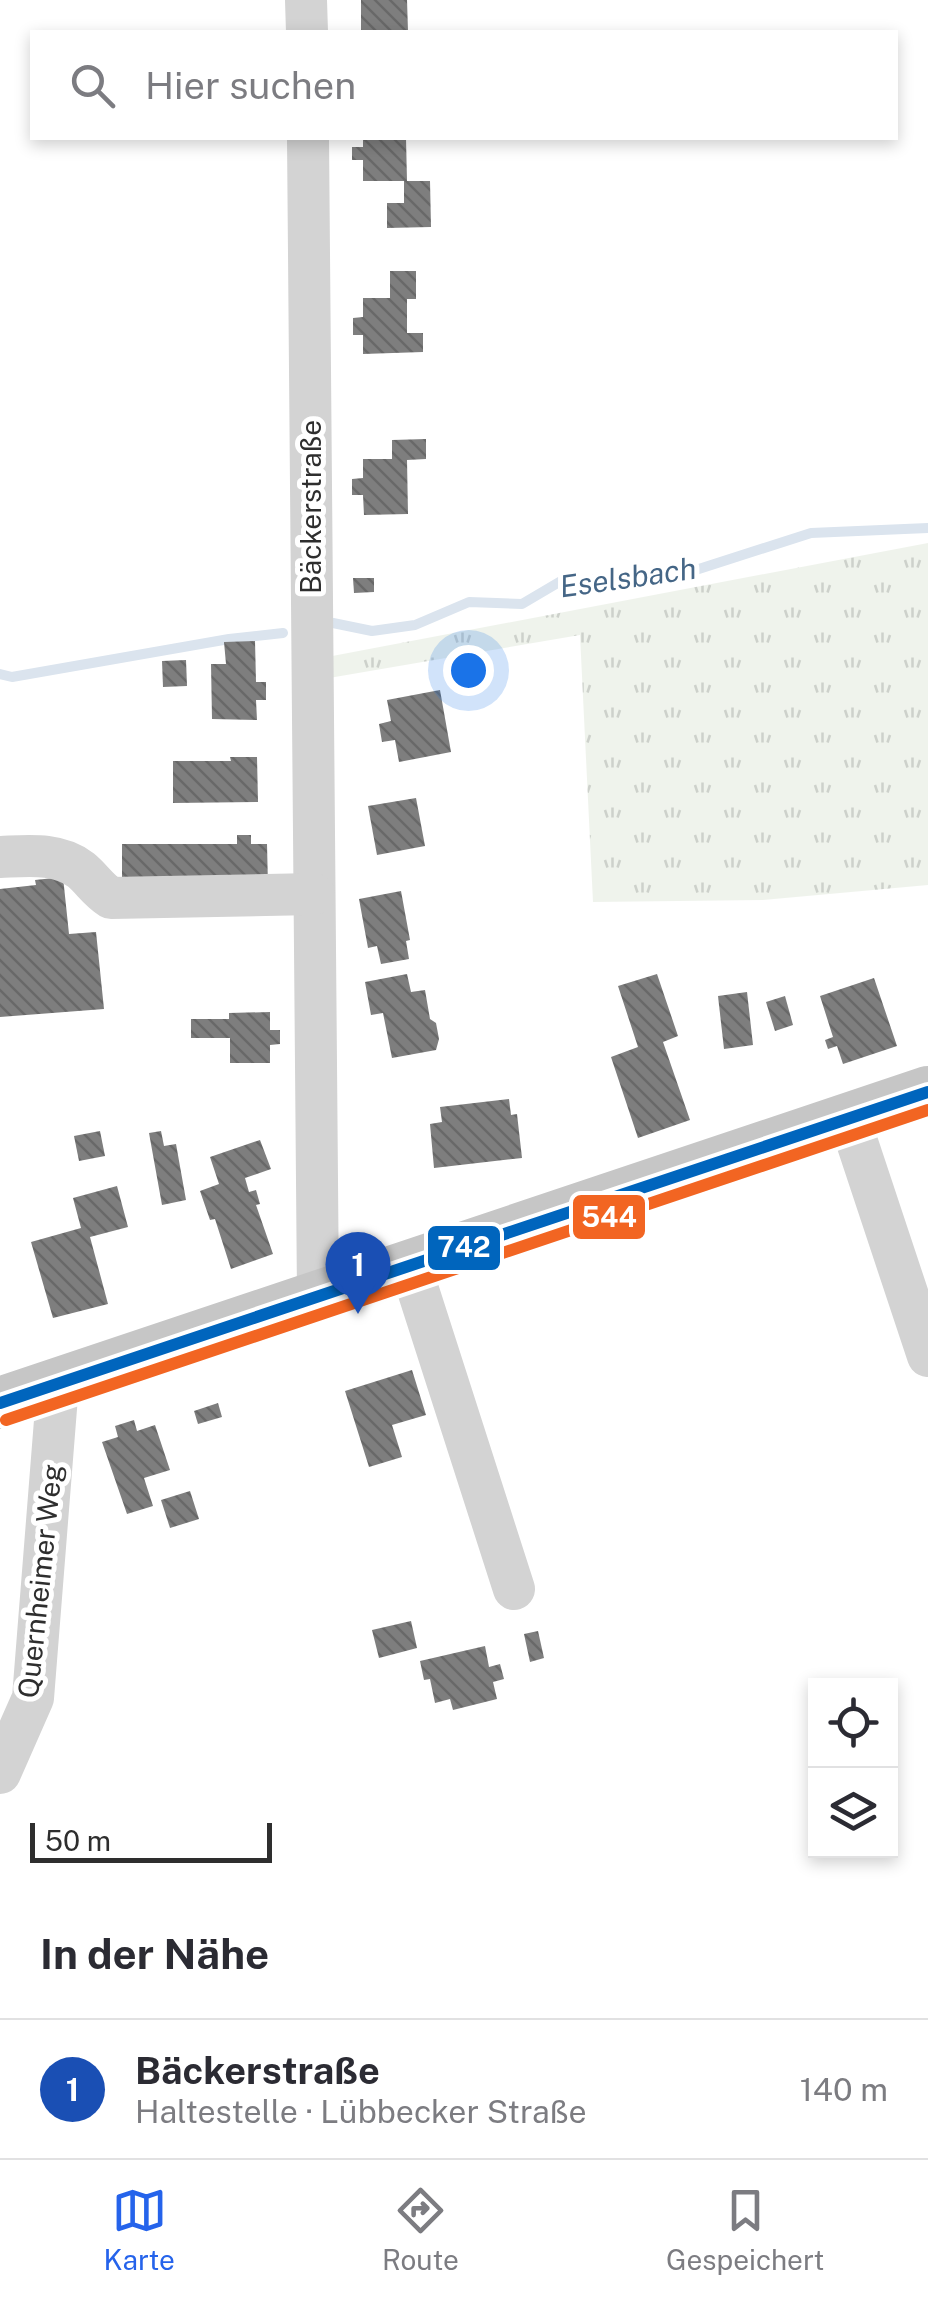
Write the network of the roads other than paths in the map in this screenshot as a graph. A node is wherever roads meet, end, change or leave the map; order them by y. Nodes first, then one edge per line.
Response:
1 (306, 0) edge
2 (307, 30) edge
3 (308, 140) edge
4 (0, 857) edge
5 (314, 894) junction
6 (928, 1092) edge
7 (849, 1118) junction
8 (410, 1265) junction
9 (318, 1296) junction
10 (928, 1356) edge
11 (58, 1383) junction
12 (0, 1403) edge
13 (514, 1589) dead end
14 (0, 1774) edge

1 - 2 street
3 - 5 street, Bäckerstraße
4 - 5 street
5 - 9 street, Bäckerstraße
6 - 7 main road
7 - 8 main road
7 - 10 street
8 - 9 main road
8 - 13 street
9 - 11 main road
11 - 12 main road
11 - 14 street, Quernheimer Weg

